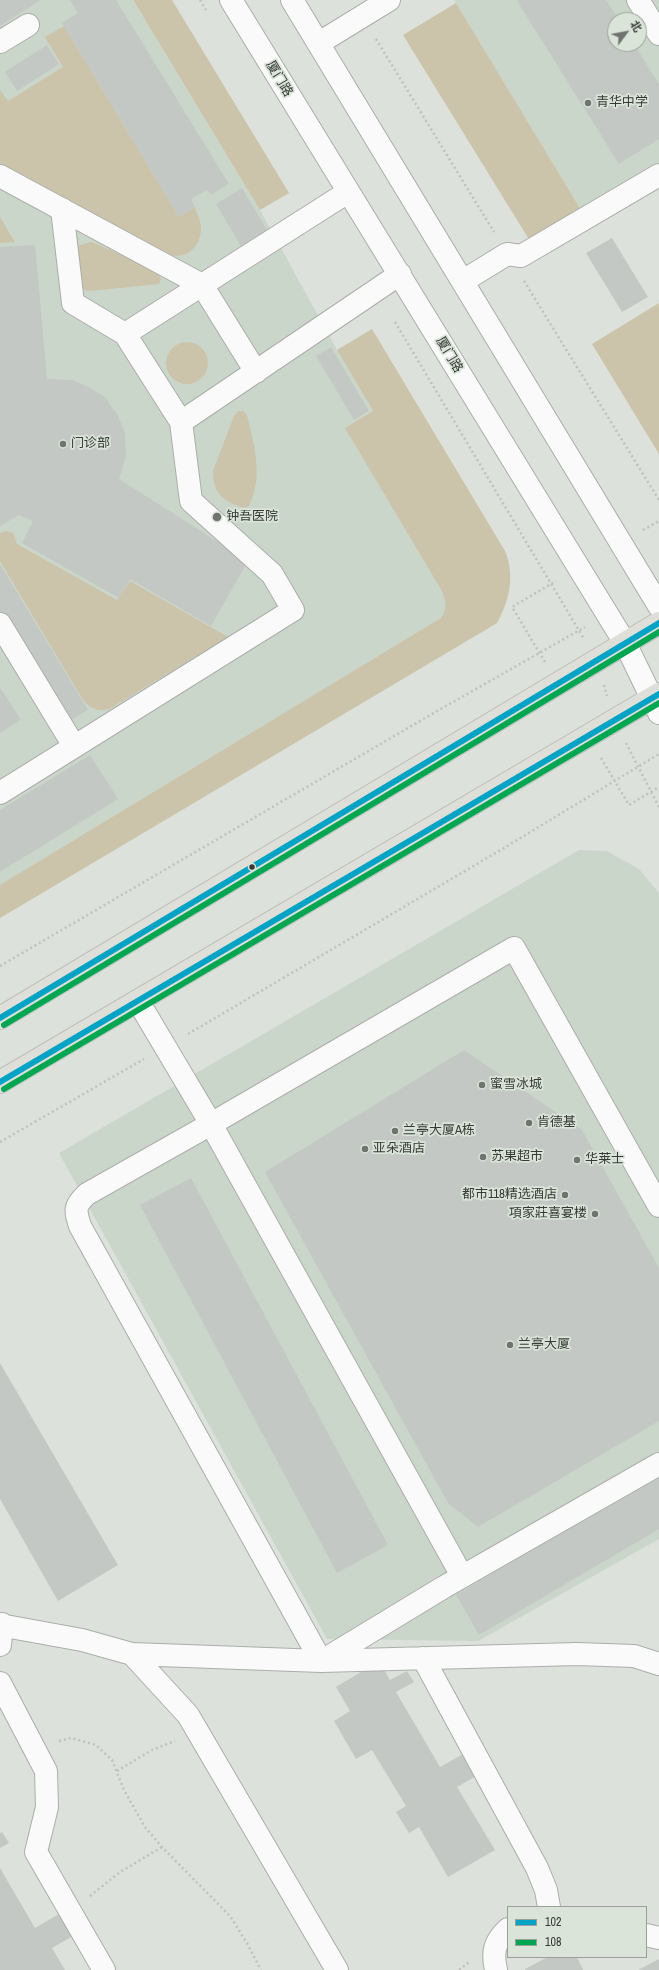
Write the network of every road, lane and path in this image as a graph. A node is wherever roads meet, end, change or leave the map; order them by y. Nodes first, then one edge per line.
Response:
1 (200, 0) edge
2 (231, 0) edge
3 (292, 0) edge
4 (389, 0) edge
5 (638, 0) edge
6 (208, 13) dead end
7 (28, 25) dead end
8 (659, 34) edge
9 (0, 42) edge
10 (319, 43) junction
11 (659, 174) edge
12 (0, 176) edge
13 (348, 192) junction
14 (62, 209) junction
15 (400, 274) junction
16 (463, 281) junction
17 (202, 285) junction
18 (377, 290) junction
19 (125, 334) junction
20 (256, 372) junction
21 (181, 422) junction
22 (659, 606) edge
23 (607, 615) junction
24 (659, 623) edge
25 (0, 624) edge
26 (579, 630) junction
27 (625, 643) junction
28 (596, 660) junction
29 (657, 702) edge
30 (614, 720) junction
31 (74, 746) junction
32 (659, 754) edge
33 (638, 766) junction
34 (0, 792) edge
35 (659, 807) edge
36 (0, 966) edge
37 (138, 1001) junction
38 (0, 1018) edge
39 (165, 1047) junction
40 (0, 1082) edge
41 (211, 1124) junction
42 (0, 1142) edge
43 (659, 1206) edge
44 (659, 1464) edge
45 (462, 1576) junction
46 (1, 1631) edge
47 (132, 1654) junction
48 (424, 1658) junction
49 (321, 1661) junction
50 (659, 1664) edge
51 (0, 1683) edge
52 (199, 1734) junction
53 (34, 1749) junction
54 (117, 1771) junction
55 (162, 1847) junction
56 (549, 1906) edge
57 (70, 1911) junction
58 (507, 1930) edge
59 (647, 1935) edge
60 (659, 1938) edge
61 (104, 1970) edge
62 (261, 1970) edge
63 (337, 1970) edge
64 (496, 1970) edge

1 - 6 path
2 - 13 street, 厦门路
3 - 10 street
4 - 10 street
5 - 8 street
7 - 9 street
10 - 16 street
11 - 16 street
12 - 14 street
13 - 15 street, 厦门路
13 - 17 street
14 - 17 street
14 - 19 street
15 - 18 street
15 - 23 street, 厦门路
16 - 22 street
17 - 19 street
17 - 20 street
18 - 20 street
18 - 26 path
19 - 21 street
20 - 21 street
21 - 31 street
23 - 26 path
23 - 27 street, 厦门路
24 - 27 main road
25 - 31 street
26 - 28 path
26 - 36 path
27 - 28 main road
27 - 29 street, 厦门路
28 - 30 path
28 - 38 main road
29 - 30 main road
30 - 33 path
30 - 37 main road
31 - 34 street
32 - 33 path
33 - 35 path
33 - 39 path
37 - 39 street
37 - 40 main road
39 - 41 street
39 - 42 path
41 - 43 street
41 - 45 street
41 - 49 street
44 - 45 street
45 - 49 street
46 - 47 street
47 - 49 street
47 - 52 street
48 - 49 street
48 - 50 street
48 - 56 street
51 - 53 street
52 - 54 path
52 - 63 street
53 - 54 path
53 - 57 street
54 - 55 path
55 - 57 path
55 - 62 path
57 - 61 street
58 - 64 street
59 - 60 street

